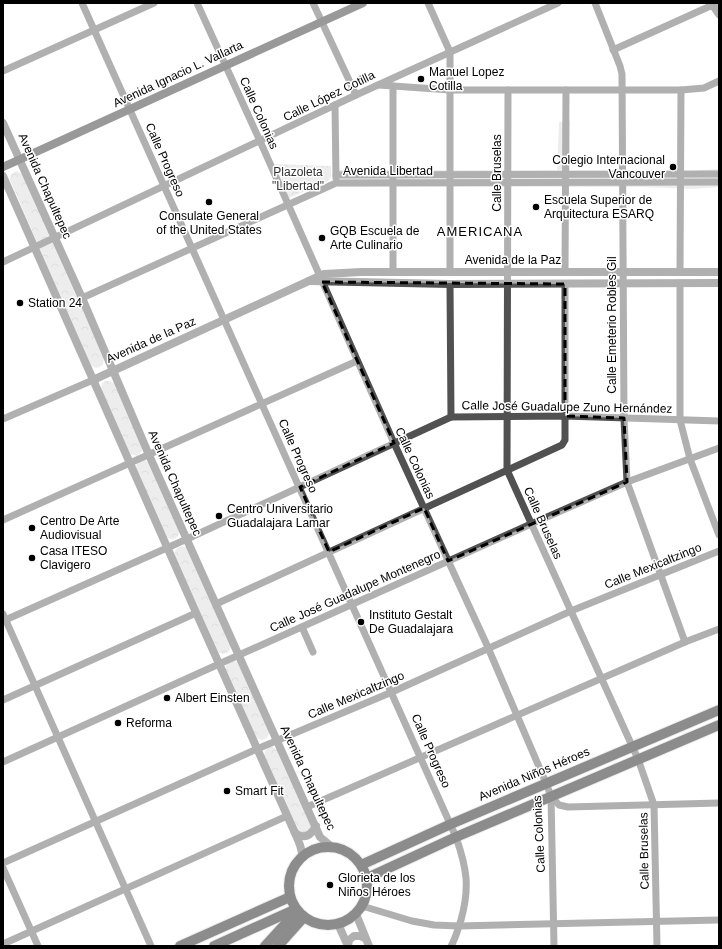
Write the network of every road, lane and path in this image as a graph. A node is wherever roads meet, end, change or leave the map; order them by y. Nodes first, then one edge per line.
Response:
1 (82, 3) edge
2 (154, 3) edge
3 (197, 3) edge
4 (313, 3) edge
5 (363, 3) edge
6 (428, 3) edge
7 (558, 3) edge
8 (595, 3) edge
9 (715, 4) edge
10 (719, 15) edge
11 (322, 22) junction
12 (94, 30) junction
13 (614, 50) junction
14 (450, 52) junction
15 (225, 66) junction
16 (3, 71) edge
17 (719, 81) edge
18 (378, 85) junction
19 (393, 86) junction
20 (450, 90) junction
21 (508, 90) junction
22 (566, 90) junction
23 (623, 90) junction
24 (681, 90) junction
25 (356, 95) junction
26 (335, 105) junction
27 (130, 109) junction
28 (3, 123) edge
29 (260, 141) junction
30 (20, 160) junction
31 (3, 167) edge
32 (393, 174) junction
33 (450, 174) junction
34 (508, 174) junction
35 (565, 174) junction
36 (623, 174) junction
37 (680, 174) junction
38 (719, 174) edge
39 (336, 175) junction
40 (3, 176) edge
41 (336, 182) junction
42 (393, 182) junction
43 (450, 182) junction
44 (508, 182) junction
45 (565, 182) junction
46 (623, 182) junction
47 (680, 182) junction
48 (719, 182) edge
49 (164, 186) junction
50 (287, 204) junction
51 (55, 238) junction
52 (192, 247) junction
53 (35, 248) junction
54 (3, 262) edge
55 (392, 272) junction
56 (450, 272) junction
57 (508, 272) junction
58 (565, 272) junction
59 (623, 272) junction
60 (680, 272) junction
61 (719, 272) edge
62 (320, 279) junction
63 (680, 283) junction
64 (719, 283) edge
65 (450, 284) junction
66 (508, 284) junction
67 (565, 284) junction
68 (623, 284) junction
69 (82, 298) junction
70 (225, 320) junction
71 (357, 360) junction
72 (114, 371) junction
73 (93, 380) junction
74 (262, 404) junction
75 (565, 416) junction
76 (451, 417) junction
77 (508, 417) junction
78 (624, 418) junction
79 (3, 419) edge
80 (680, 420) junction
81 (719, 421) edge
82 (394, 444) junction
83 (719, 448) edge
84 (149, 455) junction
85 (690, 459) junction
86 (130, 463) junction
87 (507, 470) junction
88 (627, 482) junction
89 (300, 487) junction
90 (424, 508) junction
91 (3, 520) edge
92 (531, 524) junction
93 (719, 535) edge
94 (187, 540) junction
95 (168, 548) junction
96 (719, 550) edge
97 (329, 552) junction
98 (448, 561) junction
99 (660, 574) junction
100 (216, 604) junction
101 (352, 604) junction
102 (196, 612) junction
103 (571, 612) junction
104 (4, 618) edge
105 (302, 626) junction
106 (719, 629) edge
107 (685, 642) junction
108 (489, 649) junction
109 (313, 652) dead end
110 (239, 655) junction
111 (219, 664) junction
112 (602, 679) junction
113 (35, 686) junction
114 (392, 692) junction
115 (3, 700) edge
116 (719, 710) edge
117 (518, 715) junction
118 (719, 725) edge
119 (58, 737) junction
120 (277, 741) junction
121 (632, 746) junction
122 (257, 749) junction
123 (421, 757) junction
124 (638, 759) junction
125 (3, 762) edge
126 (546, 783) junction
127 (551, 796) junction
128 (719, 803) edge
129 (654, 805) junction
130 (307, 807) junction
131 (287, 816) junction
132 (96, 822) junction
133 (451, 824) junction
134 (316, 826) junction
135 (295, 833) junction
136 (456, 837) junction
137 (332, 847) junction
138 (303, 857) junction
139 (3, 863) edge
140 (361, 865) junction
141 (3, 868) edge
142 (367, 878) junction
143 (126, 889) junction
144 (290, 897) junction
145 (362, 906) junction
146 (299, 912) junction
147 (356, 914) junction
148 (719, 920) edge
149 (656, 921) junction
150 (338, 924) junction
151 (553, 924) junction
152 (459, 926) junction
153 (32, 931) junction
154 (365, 938) junction
155 (3, 944) edge
156 (38, 946) edge
157 (152, 946) edge
158 (180, 946) edge
159 (214, 946) edge
160 (265, 946) edge
161 (278, 946) edge
162 (348, 946) edge
163 (369, 946) edge
164 (451, 946) edge
165 (554, 946) edge
166 (657, 946) edge

1 - 12 street, Calle Progreso
2 - 12 street
3 - 15 street, Calle Colonias
4 - 11 street
5 - 11 main road, Avenida Ignacio L. Vallarta
6 - 14 street
7 - 14 street, Calle López Cotilla
8 - 13 street, Calle Emeterio Robles Gil
9 - 10 street
9 - 13 street
11 - 15 main road, Avenida Ignacio L. Vallarta
11 - 25 street
12 - 16 street
12 - 27 street, Calle Progreso
13 - 23 street, Calle Emeterio Robles Gil
14 - 18 street, Calle López Cotilla
14 - 20 street
15 - 27 main road, Avenida Ignacio L. Vallarta
15 - 29 street, Calle Colonias
17 - 24 street
18 - 19 street
18 - 25 street, Calle López Cotilla
19 - 20 street
19 - 32 street
20 - 21 street
20 - 33 street
21 - 22 street
21 - 34 street, Calle Bruselas
22 - 23 street
22 - 35 street
23 - 24 street
23 - 36 street, Calle Emeterio Robles Gil
24 - 37 street
25 - 26 street, Calle López Cotilla
26 - 29 street, Calle López Cotilla
26 - 39 street
27 - 30 main road, Avenida Ignacio L. Vallarta
27 - 49 street, Calle Progreso
28 - 30 street, Avenida Chapultepec
29 - 49 street, Calle López Cotilla
29 - 50 street, Calle Colonias
30 - 31 main road, Avenida Ignacio L. Vallarta
30 - 51 street, Avenida Chapultepec
32 - 33 street, Avenida Libertad
32 - 39 street, Avenida Libertad
32 - 42 street
33 - 34 street, Avenida Libertad
33 - 43 street
34 - 35 street, Avenida Libertad
34 - 44 street, Calle Bruselas
35 - 36 street, Avenida Libertad
35 - 45 street
36 - 37 street, Avenida Libertad
36 - 46 street, Calle Emeterio Robles Gil
37 - 38 street, Avenida Libertad
37 - 47 street
39 - 41 street
40 - 53 street
41 - 42 street, Avenida Libertad
41 - 50 street, Avenida Libertad
42 - 43 street, Avenida Libertad
42 - 55 street
43 - 44 street, Avenida Libertad
43 - 56 street
44 - 45 street, Avenida Libertad
44 - 57 street, Calle Bruselas
45 - 46 street, Avenida Libertad
45 - 58 street
46 - 47 street, Avenida Libertad
46 - 59 street, Calle Emeterio Robles Gil
47 - 48 street, Avenida Libertad
47 - 60 street
49 - 51 street, Calle López Cotilla
49 - 52 street, Calle Progreso
50 - 52 street, Avenida Libertad
50 - 62 street, Calle Colonias
51 - 53 street, Calle López Cotilla
51 - 69 street, Avenida Chapultepec
52 - 69 street, Avenida Libertad
52 - 70 street, Calle Progreso
53 - 54 street, Calle López Cotilla
53 - 73 street
55 - 56 street, Avenida de la Paz
55 - 62 street, Avenida de la Paz
56 - 57 street, Avenida de la Paz
57 - 58 street, Avenida de la Paz
57 - 66 street, Calle Bruselas
58 - 59 street, Avenida de la Paz
59 - 60 street, Avenida de la Paz
59 - 68 street, Calle Emeterio Robles Gil
60 - 61 street, Avenida de la Paz
62 - 65 street, Avenida de la Paz
62 - 70 street, Avenida de la Paz
62 - 71 street, Calle Colonias
63 - 64 street, Avenida de la Paz
63 - 68 street, Avenida de la Paz
63 - 80 street
65 - 66 street, Avenida de la Paz
65 - 76 street
66 - 67 street, Avenida de la Paz
66 - 77 street, Calle Bruselas
67 - 68 street, Avenida de la Paz
67 - 75 street
68 - 78 street, Calle Emeterio Robles Gil
69 - 72 street, Avenida Chapultepec
70 - 72 street, Avenida de la Paz
70 - 74 street, Calle Progreso
71 - 74 street
71 - 82 street, Calle Colonias
72 - 73 street, Avenida de la Paz
72 - 84 street, Avenida Chapultepec
73 - 79 street, Avenida de la Paz
73 - 86 street
74 - 84 street
74 - 89 street, Calle Progreso
75 - 77 street, Calle José Guadalupe Zuno Hernández
75 - 78 street, Calle José Guadalupe Zuno Hernández
75 - 87 street
76 - 77 street, Calle José Guadalupe Zuno Hernández
76 - 82 street, Calle José Guadalupe Zuno Hernández
77 - 87 street, Calle Bruselas
78 - 80 street, Calle José Guadalupe Zuno Hernández
78 - 88 street, Calle Emeterio Robles Gil
80 - 81 street, Calle José Guadalupe Zuno Hernández
80 - 85 street
82 - 89 street, Calle José Guadalupe Zuno Hernández
82 - 90 street, Calle Colonias
83 - 85 street, Calle José Guadalupe Montenegro
84 - 86 street
84 - 94 street, Avenida Chapultepec
85 - 88 street, Calle José Guadalupe Montenegro
85 - 93 street
86 - 91 street
86 - 95 street
87 - 90 street
87 - 92 street, Calle Bruselas
88 - 92 street, Calle José Guadalupe Montenegro
88 - 99 street, Calle Emeterio Robles Gil
89 - 94 street, Calle José Guadalupe Zuno Hernández
89 - 97 street, Calle Progreso
90 - 97 street
90 - 98 street, Calle Colonias
92 - 98 street, Calle José Guadalupe Montenegro
92 - 103 street, Calle Bruselas
94 - 95 street, Calle José Guadalupe Zuno Hernández
94 - 100 street, Avenida Chapultepec
95 - 102 street
95 - 104 street, Calle José Guadalupe Zuno Hernández
96 - 99 street, Calle Mexicaltzingo
97 - 100 street
97 - 101 street, Calle Progreso
98 - 101 street, Calle José Guadalupe Montenegro
98 - 108 street, Calle Colonias
99 - 103 street, Calle Mexicaltzingo
99 - 107 street, Calle Emeterio Robles Gil
100 - 110 street, Avenida Chapultepec
101 - 105 street, Calle José Guadalupe Montenegro
101 - 114 street, Calle Progreso
102 - 111 street
102 - 113 street
103 - 108 street, Calle Mexicaltzingo
103 - 112 street, Calle Bruselas
104 - 113 street
105 - 109 street
105 - 110 street, Calle José Guadalupe Montenegro
106 - 107 street
107 - 112 street
108 - 114 street, Calle Mexicaltzingo
108 - 117 street, Calle Colonias
110 - 111 street, Calle José Guadalupe Montenegro
110 - 120 street, Avenida Chapultepec
111 - 119 street, Calle José Guadalupe Montenegro
111 - 122 street
112 - 117 street
112 - 121 street, Calle Bruselas
113 - 115 street
113 - 119 street
114 - 120 street, Calle Mexicaltzingo
114 - 123 street, Calle Progreso
116 - 121 main road, Avenida Niños Héroes
117 - 123 street
117 - 126 street, Calle Colonias
118 - 124 main road
119 - 125 street, Calle José Guadalupe Montenegro
119 - 132 street
120 - 122 street, Calle Mexicaltzingo
120 - 130 street, Avenida Chapultepec
121 - 124 street, Calle Bruselas
121 - 126 main road, Avenida Niños Héroes
122 - 131 street
122 - 132 street, Calle Mexicaltzingo
123 - 130 street
123 - 133 street, Calle Progreso
124 - 127 main road
124 - 129 street, Calle Bruselas
126 - 127 street, Calle Colonias
126 - 133 main road, Avenida Niños Héroes
127 - 129 street
127 - 136 main road
127 - 151 street, Calle Colonias
128 - 129 street
129 - 149 street, Calle Bruselas
130 - 134 street, Avenida Chapultepec
131 - 135 street
131 - 143 street
132 - 139 street, Calle Mexicaltzingo
132 - 143 street
133 - 136 street, Calle Progreso
133 - 140 main road, Avenida Niños Héroes
134 - 135 street
134 - 137 street, Avenida Chapultepec
135 - 138 street
136 - 142 main road
136 - 152 street, Calle Progreso
137 - 138 main road
137 - 140 main road
138 - 144 main road
140 - 142 main road
141 - 153 street
142 - 145 main road
143 - 153 street
143 - 157 street
144 - 146 main road
144 - 158 main road
145 - 147 main road
145 - 152 street
146 - 150 main road
146 - 159 main road
146 - 160 main road
146 - 161 main road
147 - 150 main road
147 - 154 street
148 - 149 street
149 - 151 street
149 - 166 street, Calle Bruselas
150 - 162 street
151 - 152 street
151 - 165 street, Calle Colonias
152 - 164 street, Calle Progreso
153 - 155 street
153 - 156 street
154 - 162 street
154 - 163 street

